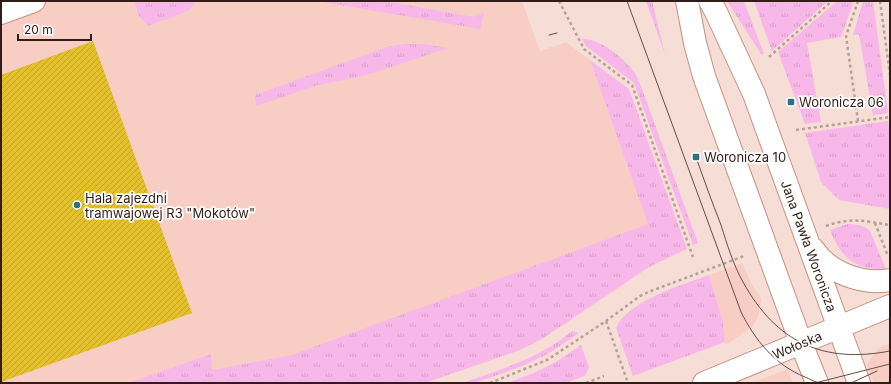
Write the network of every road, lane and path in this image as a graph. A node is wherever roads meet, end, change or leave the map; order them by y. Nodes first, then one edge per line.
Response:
1 (34, 1) edge
2 (559, 1) edge
3 (687, 1) edge
4 (710, 1) edge
5 (832, 1) edge
6 (858, 1) edge
7 (880, 1) edge
8 (1, 13) edge
9 (769, 57) dead end
10 (890, 75) edge
11 (890, 117) edge
12 (858, 121) junction
13 (796, 130) dead end
14 (875, 223) junction
15 (827, 225) dead end
16 (890, 226) edge
17 (807, 241) junction
18 (694, 256) dead end
19 (739, 258) dead end
20 (890, 261) edge
21 (890, 280) edge
22 (890, 306) edge
23 (606, 321) junction
24 (839, 327) junction
25 (801, 343) junction
26 (604, 376) dead end
27 (490, 383) edge
28 (586, 383) edge
29 (628, 383) edge
30 (704, 383) edge
31 (817, 383) edge
32 (859, 383) edge

1 - 8 street
2 - 18 path
3 - 25 street
4 - 17 street, Jana Pawła Woronicza
5 - 9 path
6 - 12 path
7 - 10 path
11 - 12 path
12 - 13 path
14 - 15 path
14 - 16 path
14 - 20 path
17 - 21 street
17 - 24 street, Jana Pawła Woronicza
19 - 23 path
22 - 24 street, Wołoska
23 - 27 path
23 - 29 path
24 - 25 street, Wołoska
24 - 32 street, Jana Pawła Woronicza
25 - 30 street, Wołoska
25 - 31 street
26 - 28 path

